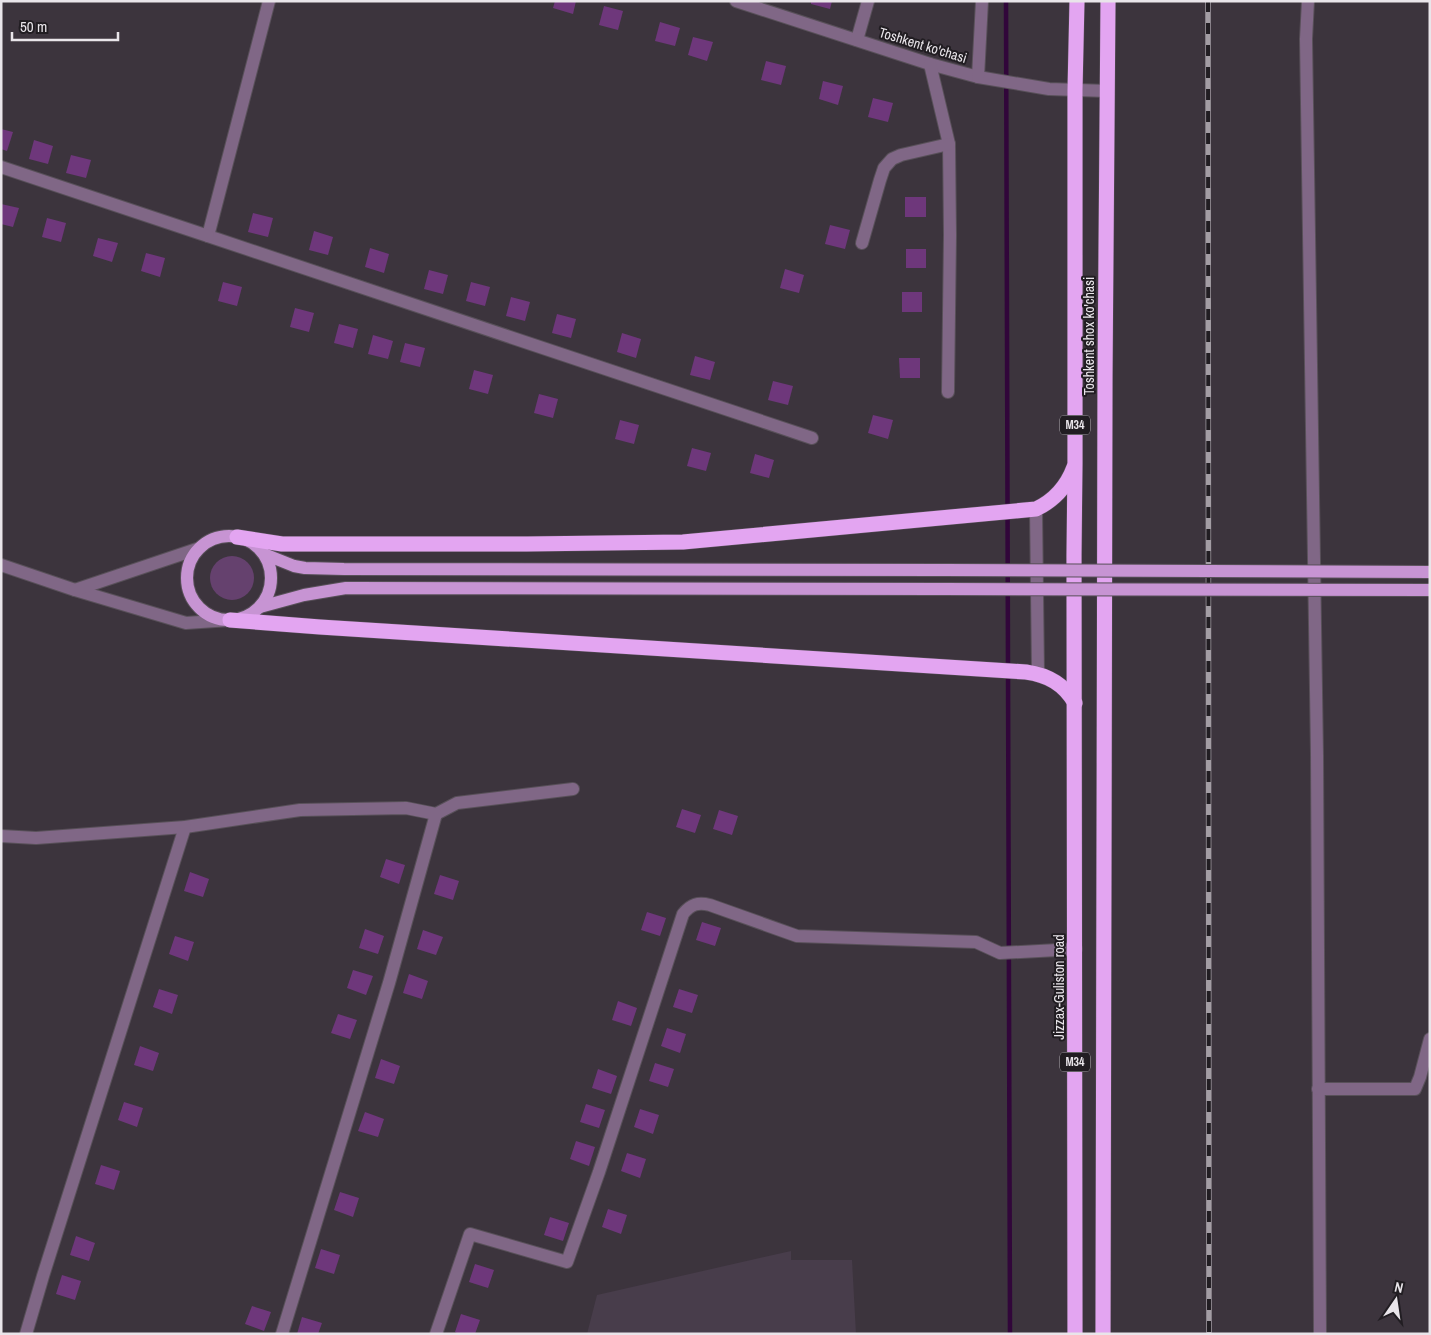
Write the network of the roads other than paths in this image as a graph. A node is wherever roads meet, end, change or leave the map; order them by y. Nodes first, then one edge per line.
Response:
1 (269, 1) edge
2 (736, 1) edge
3 (868, 1) edge
4 (982, 1) edge
5 (1077, 1) edge
6 (1108, 1) edge
7 (1308, 1) edge
8 (857, 40) junction
9 (930, 64) junction
10 (978, 77) junction
11 (1075, 90) junction
12 (1107, 91) junction
13 (949, 144) junction
14 (1, 167) edge
15 (208, 236) junction
16 (862, 243) dead end
17 (948, 392) dead end
18 (812, 438) dead end
19 (1075, 464) junction
20 (1031, 510) junction
21 (237, 537) junction
22 (200, 548) junction
23 (264, 554) junction
24 (1, 565) edge
25 (1430, 572) edge
26 (75, 590) junction
27 (1430, 590) edge
28 (260, 607) junction
29 (230, 620) junction
30 (1032, 673) junction
31 (1075, 703) junction
32 (1075, 761) joint
33 (573, 789) dead end
34 (436, 814) junction
35 (185, 827) junction
36 (1, 836) edge
37 (1076, 949) junction
38 (1430, 1039) edge
39 (1318, 1089) junction
40 (26, 1334) edge
41 (282, 1334) edge
42 (436, 1334) edge
43 (1075, 1334) edge
44 (1103, 1334) edge
45 (1320, 1334) edge

1 - 15 street
2 - 8 street, Toshkent ko'chasi
3 - 8 street
4 - 10 street
5 - 11 highway, M34
6 - 12 highway, Toshkent shox ko'chasi / M34
7 - 39 street
8 - 9 street, Toshkent ko'chasi
9 - 10 street, Toshkent ko'chasi
9 - 13 street
10 - 11 street, Toshkent ko'chasi
11 - 12 street, Toshkent ko'chasi
11 - 19 highway, Toshkent shox ko'chasi / M34
12 - 44 highway, Toshkent shox ko'chasi / M34
13 - 16 street
13 - 17 street
14 - 15 street
15 - 18 street
19 - 20 highway
19 - 31 highway, Toshkent shox ko'chasi / M34
20 - 21 highway
20 - 30 street
21 - 22 main road
21 - 23 main road
22 - 26 street
22 - 29 main road
23 - 25 main road, bridge
23 - 28 main road
24 - 26 street
26 - 29 street
27 - 28 main road, bridge
28 - 29 main road
29 - 30 highway
30 - 31 highway
31 - 32 highway, Toshkent shox ko'chasi / M34
32 - 37 highway, Jizzax-Guliston road / M34
33 - 34 street
34 - 35 street
34 - 41 street
35 - 36 street
35 - 40 street
37 - 42 street
37 - 43 highway, Jizzax-Guliston road / M34
38 - 39 street
39 - 45 street

